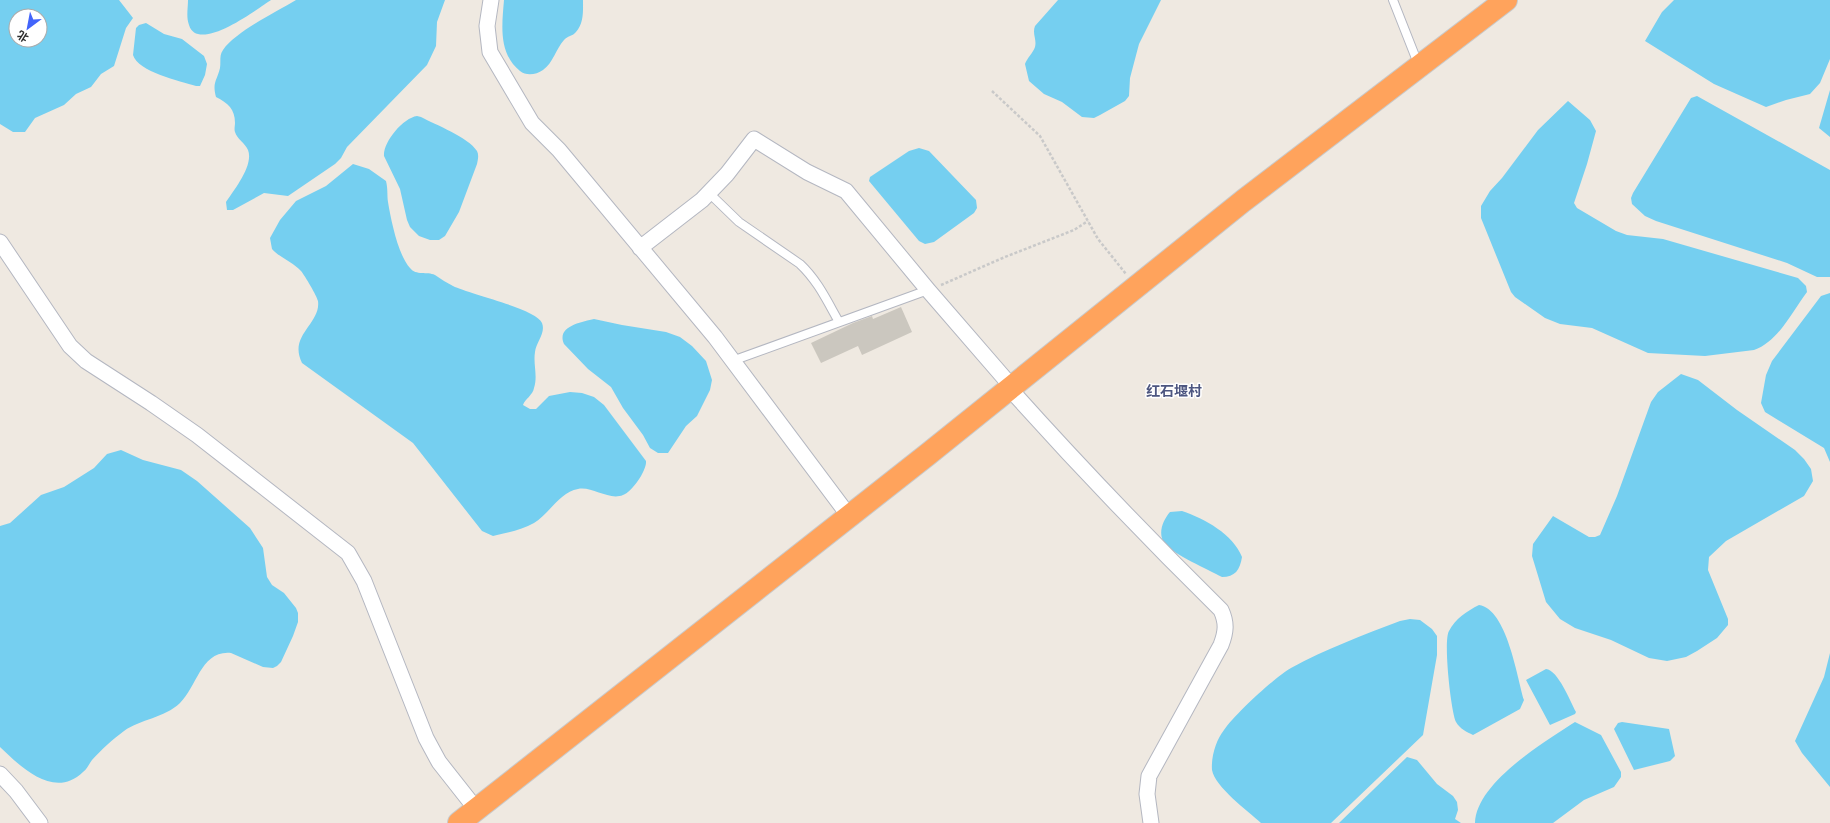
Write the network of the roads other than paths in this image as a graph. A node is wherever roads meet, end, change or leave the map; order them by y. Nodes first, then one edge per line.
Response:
1 (491, 0) edge
2 (1393, 0) edge
3 (1498, 2) edge
4 (1419, 66) junction
5 (709, 193) junction
6 (0, 242) edge
7 (640, 248) junction
8 (928, 290) junction
9 (838, 322) junction
10 (732, 361) junction
11 (1011, 388) junction
12 (849, 516) junction
13 (0, 774) edge
14 (476, 809) junction
15 (40, 823) edge
16 (459, 823) edge
17 (1150, 823) edge

1 - 7 street
2 - 4 lane
3 - 4 highway
4 - 11 highway
5 - 7 street
5 - 8 street
5 - 9 lane
6 - 14 street
7 - 10 street
8 - 9 lane
8 - 11 street
9 - 10 lane
10 - 12 street
11 - 12 highway
11 - 17 street
12 - 14 highway
13 - 15 street
14 - 16 highway

